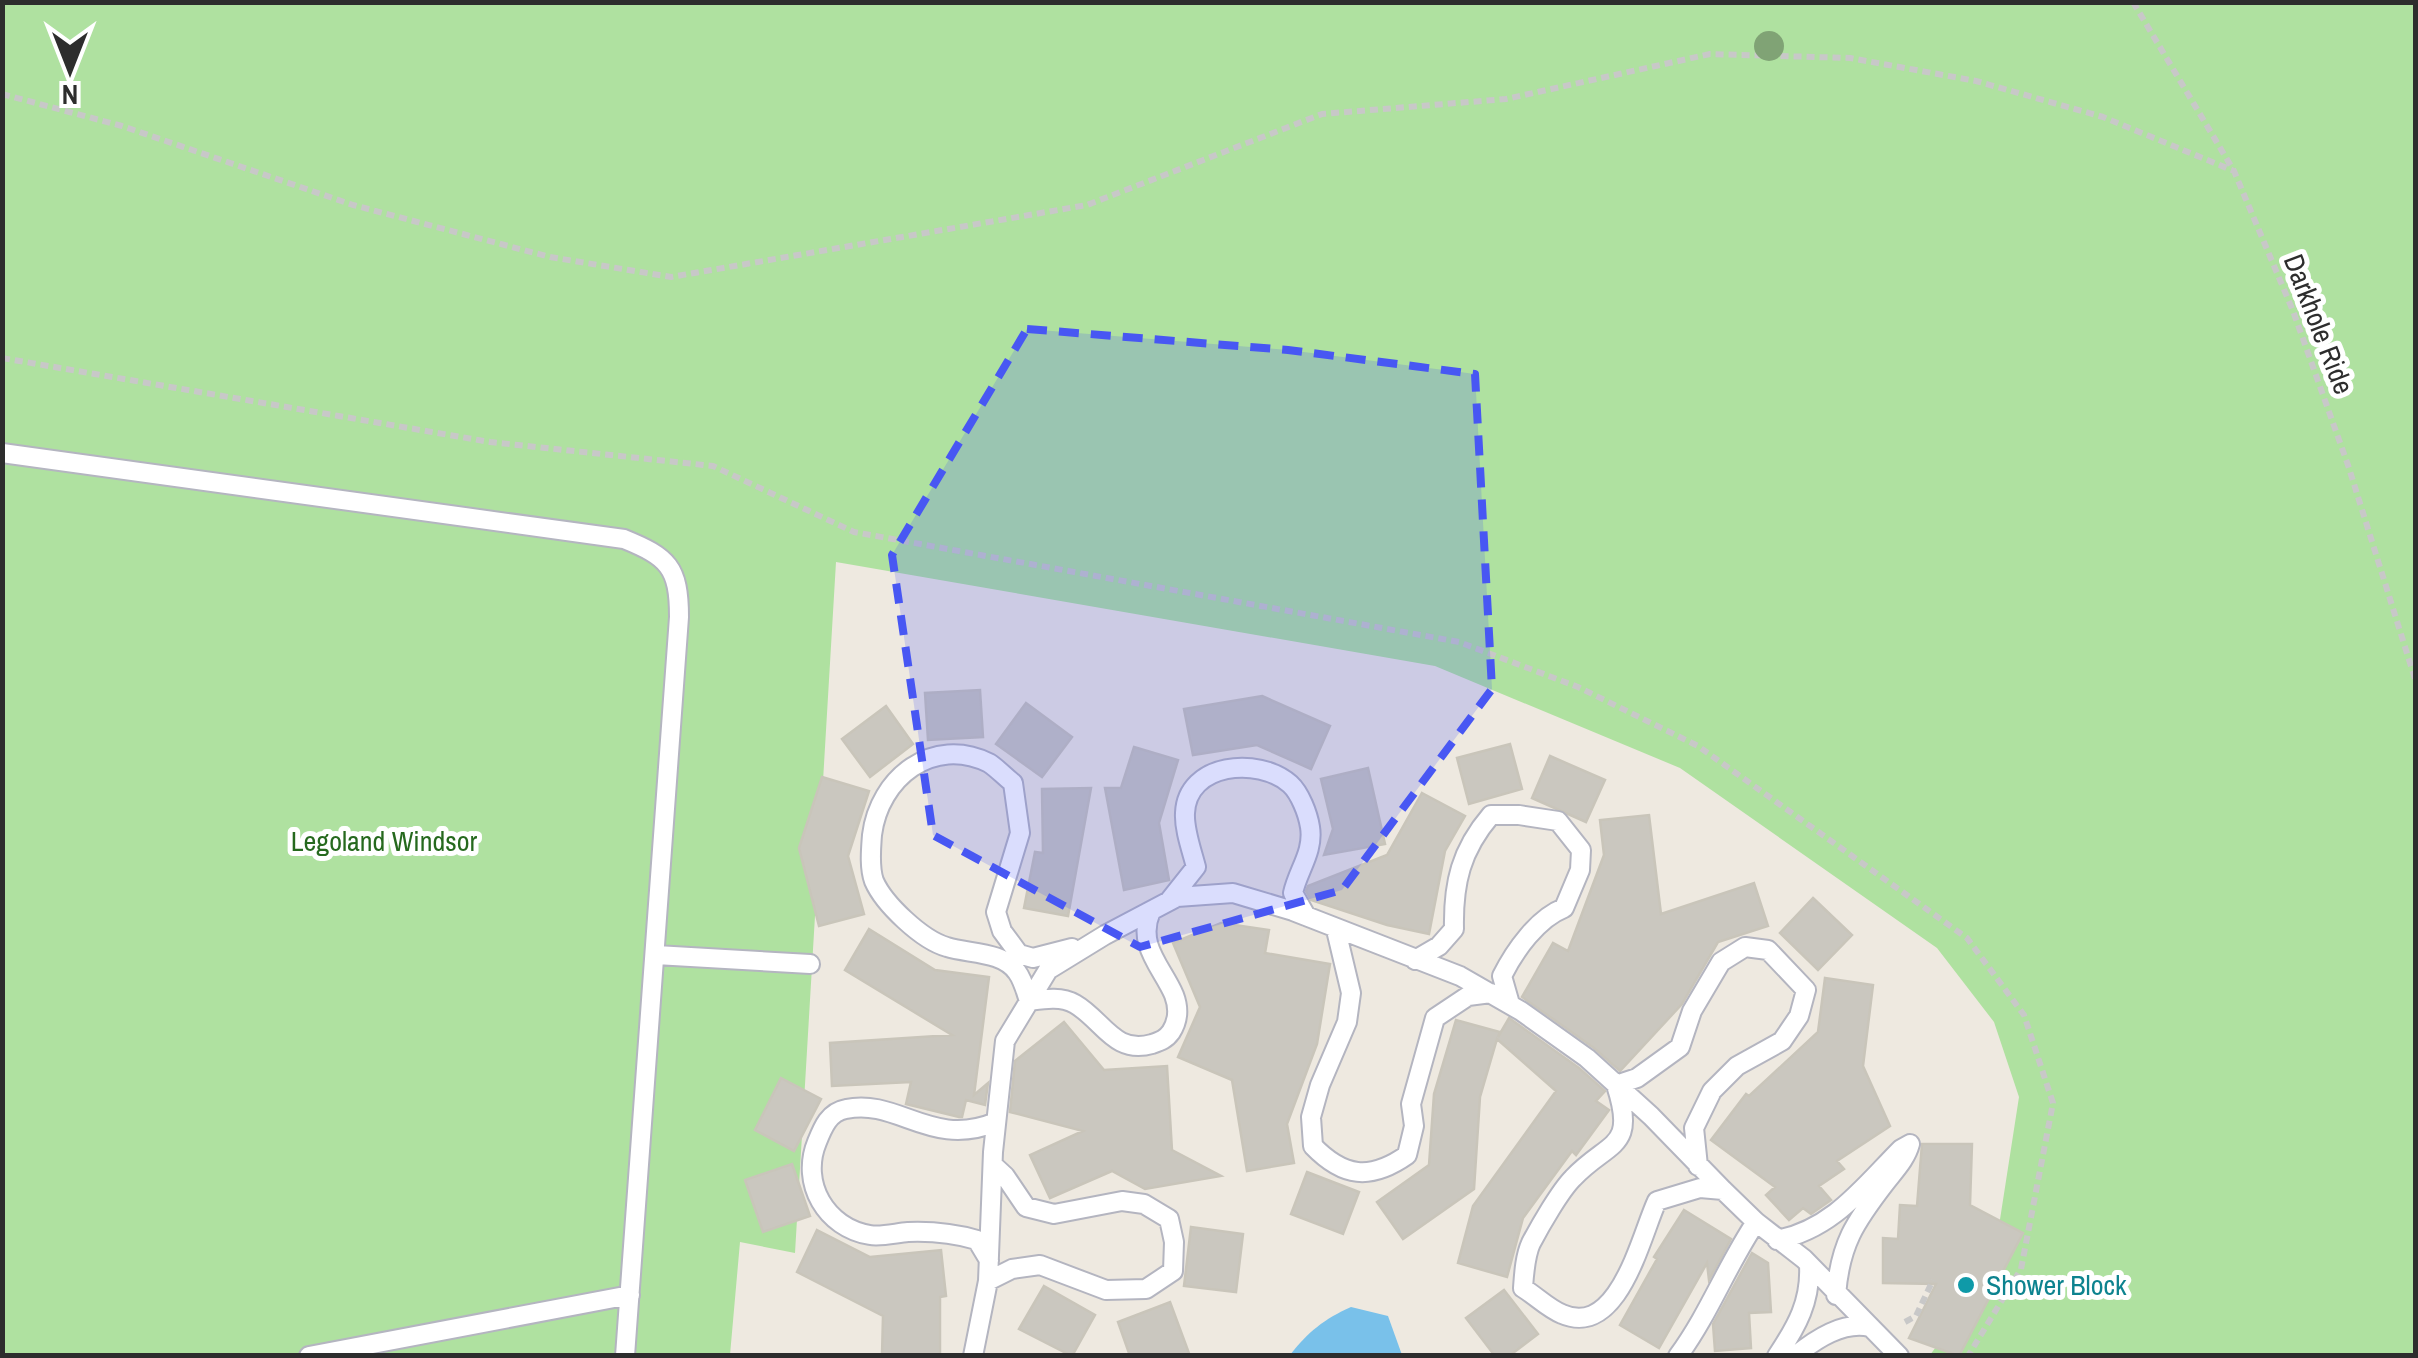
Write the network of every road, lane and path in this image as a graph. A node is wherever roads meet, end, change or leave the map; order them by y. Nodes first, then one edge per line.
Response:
1 (2133, 2) edge
2 (2, 94) edge
3 (2234, 171) junction
4 (2, 358) edge
5 (2, 453) edge
6 (2416, 682) edge
7 (1168, 902) junction
8 (1151, 911) junction
9 (1306, 916) junction
10 (1336, 930) junction
11 (1088, 945) junction
12 (656, 956) junction
13 (1415, 960) junction
14 (810, 964) dead end
15 (1491, 993) junction
16 (1029, 1001) junction
17 (1510, 1004) junction
18 (1616, 1085) junction
19 (996, 1122) junction
20 (993, 1166) junction
21 (1698, 1166) junction
22 (1722, 1190) junction
23 (1756, 1222) junction
24 (1778, 1240) junction
25 (989, 1260) junction
26 (1809, 1265) junction
27 (1932, 1280) dead end
28 (988, 1281) junction
29 (630, 1295) junction
30 (1836, 1295) junction
31 (1870, 1328) junction
32 (309, 1356) edge
33 (626, 1356) edge
34 (973, 1356) edge
35 (1678, 1356) edge
36 (1777, 1356) edge
37 (1796, 1356) edge
38 (1899, 1356) edge
39 (1968, 1356) edge

1 - 3 path, Darkhole Ride
2 - 3 path
3 - 6 path, Darkhole Ride
4 - 39 path
5 - 12 lane
7 - 8 lane
7 - 9 lane
7 - 9 lane
8 - 11 lane
8 - 16 lane
9 - 10 lane
10 - 13 lane
10 - 15 lane
11 - 16 lane
11 - 16 lane
12 - 14 lane
12 - 29 lane
13 - 15 lane
13 - 17 lane
15 - 17 lane
16 - 19 lane
17 - 18 lane
18 - 21 lane
18 - 21 lane
18 - 22 lane
19 - 20 lane
19 - 25 lane
20 - 25 lane
20 - 28 lane
21 - 22 lane
22 - 23 lane
23 - 24 lane
23 - 35 lane
24 - 26 lane
24 - 30 lane
25 - 28 lane
26 - 30 lane
26 - 36 lane
27 - 31 path
28 - 34 lane
29 - 32 lane
29 - 33 lane
30 - 31 lane
31 - 37 lane
31 - 38 lane

